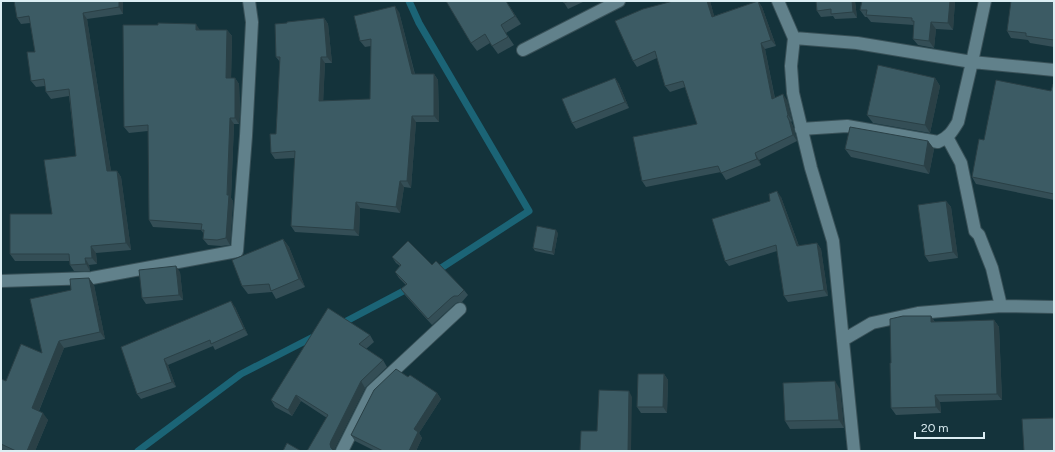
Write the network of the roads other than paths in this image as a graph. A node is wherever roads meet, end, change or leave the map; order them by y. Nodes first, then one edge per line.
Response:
1 (249, 1) edge
2 (619, 1) edge
3 (778, 1) edge
4 (985, 1) edge
5 (794, 38) junction
6 (523, 50) dead end
7 (972, 62) junction
8 (1054, 70) edge
9 (801, 129) junction
10 (947, 138) junction
11 (1, 280) edge
12 (1001, 306) junction
13 (1054, 307) edge
14 (460, 309) dead end
15 (843, 340) junction
16 (342, 451) edge
17 (854, 451) edge

1 - 11 street
2 - 6 street
3 - 5 street
4 - 7 street
5 - 7 street
5 - 9 street
7 - 8 street
7 - 10 street
9 - 10 street
9 - 15 street
10 - 12 street
12 - 13 street
12 - 15 street
14 - 16 street
15 - 17 street

